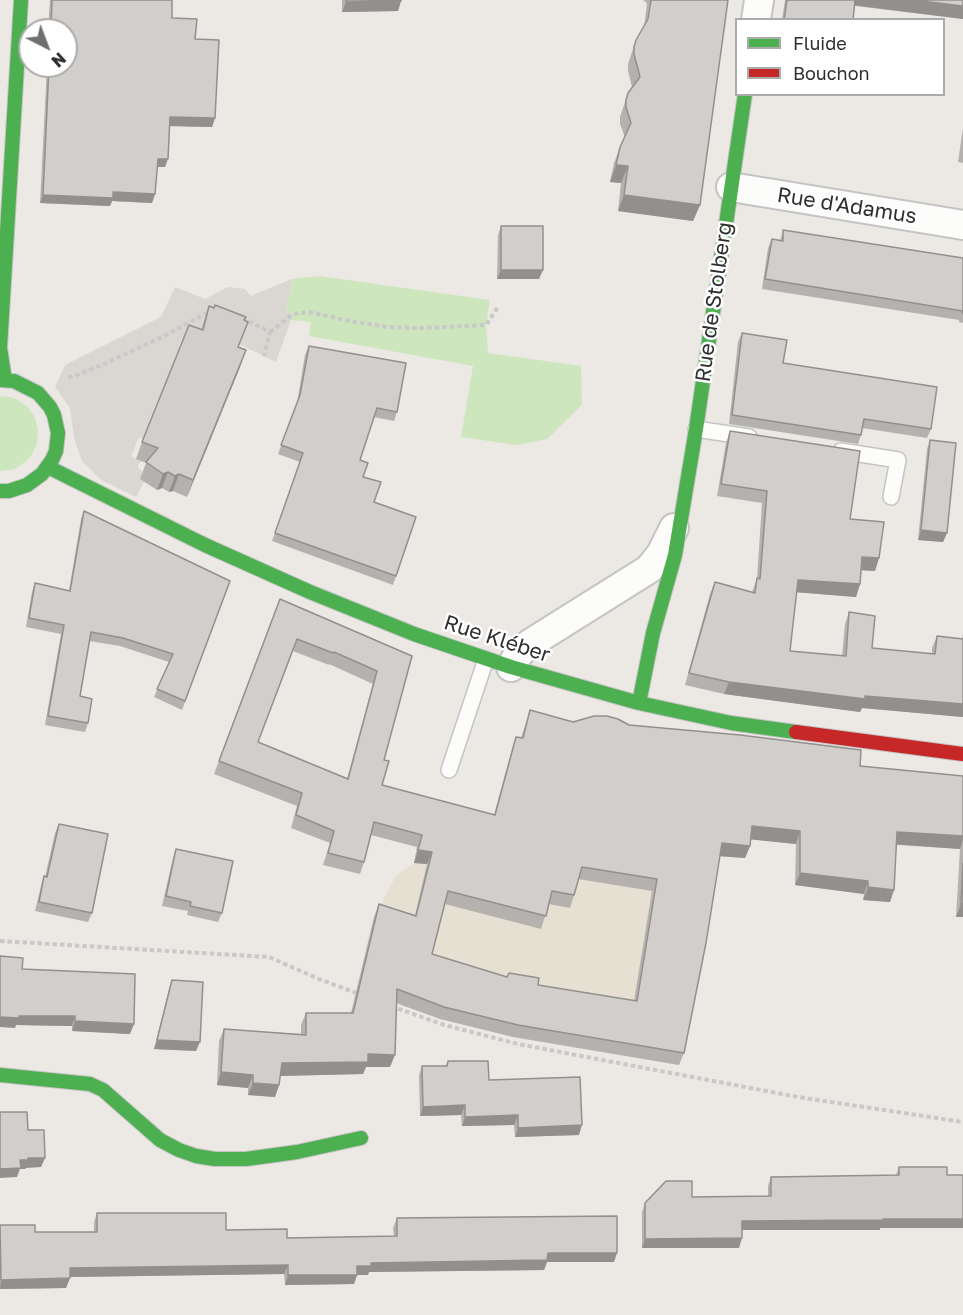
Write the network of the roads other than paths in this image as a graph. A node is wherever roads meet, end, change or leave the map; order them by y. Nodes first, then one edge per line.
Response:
1 (759, 0) edge
2 (20, 1) edge
3 (756, 18) edge
4 (745, 96) edge
5 (731, 188) junction
6 (963, 225) edge
7 (2, 380) edge
8 (696, 429) junction
9 (763, 439) edge
10 (831, 450) edge
11 (48, 467) junction
12 (0, 491) edge
13 (891, 497) dead end
14 (682, 510) junction
15 (498, 663) junction
16 (639, 703) junction
17 (963, 753) edge
18 (449, 770) dead end
19 (0, 1075) edge
20 (361, 1138) dead end

1 - 3 street
2 - 7 street
4 - 5 street, Rue de Stolberg
5 - 6 street, Rue d'Adamus
5 - 8 street, Rue de Stolberg
7 - 11 street
8 - 9 lane
8 - 14 street, Rue de Stolberg
10 - 13 lane
11 - 12 street
11 - 15 street, Rue Kléber
14 - 15 street, Rue de Stolberg
14 - 16 street, Rue de Stolberg
15 - 16 street, Rue Kléber
15 - 18 lane
16 - 17 street, Rue Kléber
19 - 20 street

